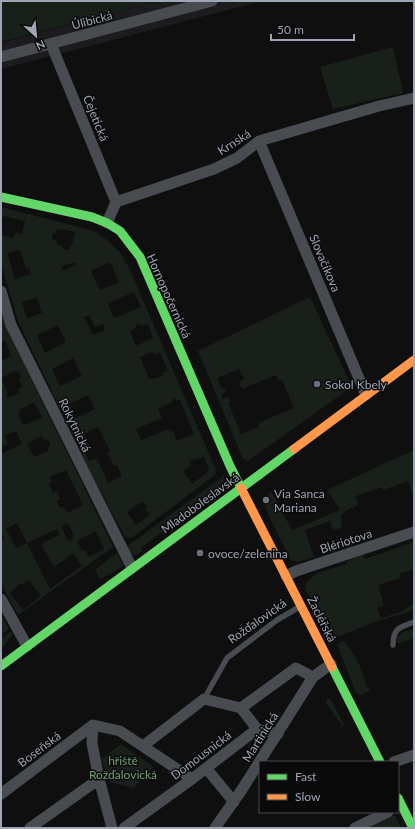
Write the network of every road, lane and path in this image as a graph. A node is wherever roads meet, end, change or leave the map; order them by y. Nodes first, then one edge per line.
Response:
1 (212, 1) edge
2 (51, 44) junction
3 (1, 57) edge
4 (414, 98) edge
5 (259, 141) junction
6 (1, 197) edge
7 (116, 202) junction
8 (107, 223) junction
9 (1, 291) edge
10 (414, 360) edge
11 (366, 395) junction
12 (241, 488) junction
13 (414, 532) edge
14 (132, 568) junction
15 (286, 576) junction
16 (1, 599) edge
17 (301, 606) junction
18 (414, 622) edge
19 (393, 645) dead end
20 (27, 646) junction
21 (331, 664) junction
22 (1, 666) edge
23 (313, 677) junction
24 (204, 699) junction
25 (241, 708) junction
26 (93, 725) junction
27 (257, 729) junction
28 (278, 734) junction
29 (144, 746) junction
30 (414, 755) edge
31 (261, 761) edge
32 (380, 761) edge
33 (397, 761) edge
34 (259, 763) edge
35 (206, 768) junction
36 (99, 778) junction
37 (192, 779) junction
38 (1, 794) edge
39 (234, 802) junction
40 (399, 804) edge
41 (386, 813) edge
42 (30, 828) edge
43 (112, 828) edge
44 (124, 828) edge
45 (215, 828) edge
46 (355, 828) edge
47 (413, 828) edge

1 - 2 street, Úlibická
2 - 3 street, Úlibická
2 - 7 street, Čejetická
4 - 5 street, Krnská
5 - 7 street, Krnská
5 - 11 street, Slovačíkova
6 - 8 street, Hornopočernická
7 - 8 street
8 - 12 street, Hornopočernická
9 - 14 street, Rokytnická
10 - 11 street, Mladoboleslavská
11 - 12 street, Mladoboleslavská
12 - 14 street, Mladoboleslavská
12 - 15 street, Žacléřská
13 - 15 street, Blériotova
14 - 20 street, Mladoboleslavská
15 - 17 street, Žacléřská
16 - 20 street
17 - 21 street, Žacléřská
17 - 24 lane, Rožďalovická
18 - 19 lane
20 - 22 street, Mladoboleslavská
21 - 23 street, Martinická
21 - 32 street, Žacléřská
23 - 25 street
23 - 28 street, Martinická
24 - 25 street
24 - 29 street, Rožďalovická
25 - 27 street
26 - 29 street
26 - 36 street
26 - 38 street, Boseňská
27 - 28 street
27 - 35 street, Domousnická
28 - 31 street, Martinická
29 - 37 street
30 - 33 street
34 - 39 street, Martinická
35 - 37 street, Domousnická
35 - 39 street
36 - 42 street
36 - 43 street
37 - 44 street, Domousnická
39 - 45 street, Martinická
40 - 47 street
41 - 46 street

